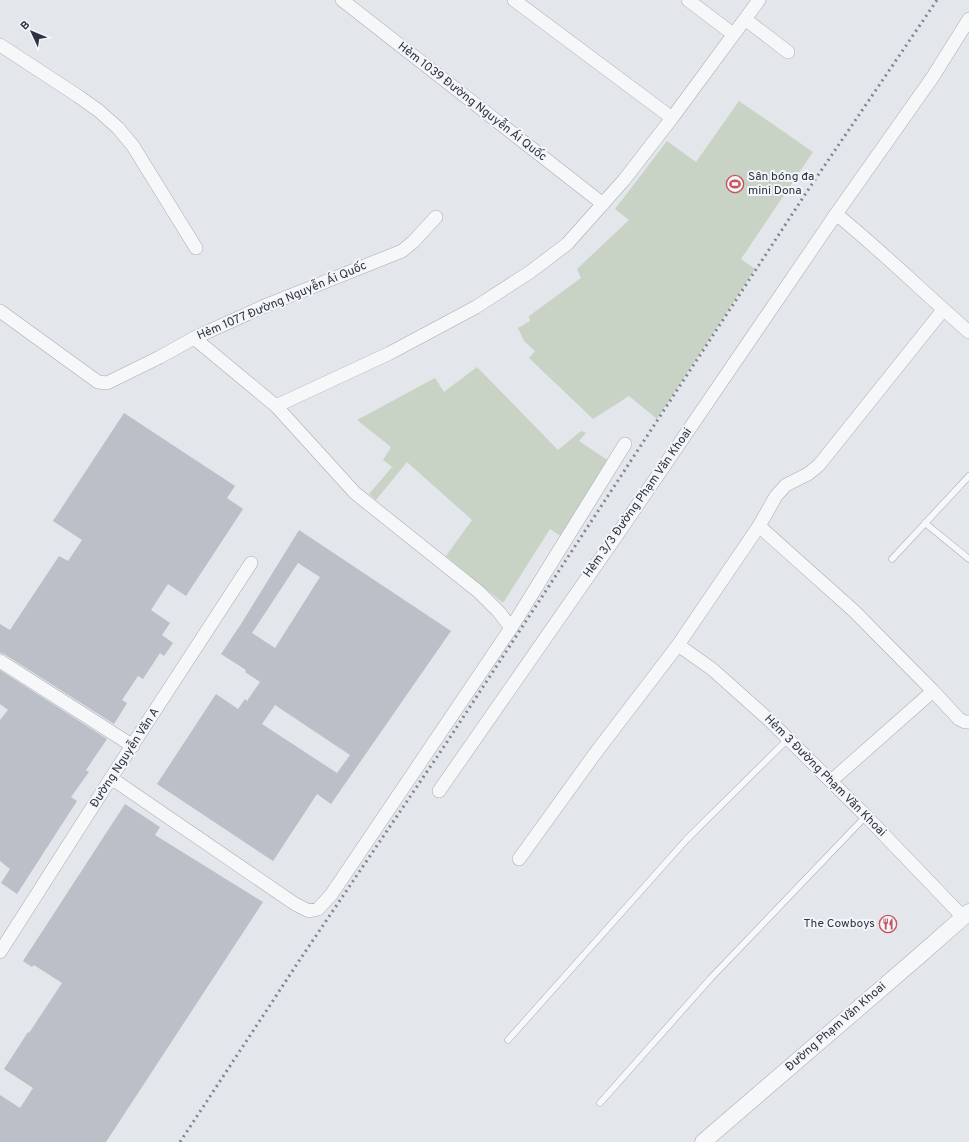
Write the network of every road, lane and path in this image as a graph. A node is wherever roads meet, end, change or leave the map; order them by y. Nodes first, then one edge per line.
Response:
1 (342, 0) edge
2 (514, 0) edge
3 (688, 0) edge
4 (759, 0) edge
5 (745, 19) junction
6 (967, 29) edge
7 (733, 34) junction
8 (0, 45) edge
9 (788, 52) dead end
10 (672, 118) junction
11 (602, 204) junction
12 (836, 214) junction
13 (436, 217) dead end
14 (196, 248) dead end
15 (943, 310) junction
16 (0, 312) edge
17 (969, 332) edge
18 (194, 338) junction
19 (276, 406) junction
20 (625, 444) dead end
21 (969, 476) edge
22 (925, 523) junction
23 (759, 526) junction
24 (892, 559) dead end
25 (969, 559) edge
26 (251, 563) dead end
27 (511, 628) junction
28 (678, 645) junction
29 (0, 661) edge
30 (933, 691) junction
31 (969, 722) edge
32 (788, 739) junction
33 (133, 746) junction
34 (111, 778) junction
35 (831, 781) junction
36 (439, 791) dead end
37 (866, 816) junction
38 (518, 859) dead end
39 (966, 915) edge
40 (0, 952) edge
41 (508, 1040) dead end
42 (600, 1103) dead end
43 (703, 1142) edge

1 - 11 street, Hẻm 1039 Đường Nguyễn Ái Quốc
2 - 10 street
3 - 7 street
4 - 5 street
5 - 7 street
5 - 9 street
6 - 12 street, Hẻm 3/3 Đường Phạm Văn Khoai
7 - 10 street
8 - 14 street
10 - 11 street
11 - 19 street
12 - 15 street
12 - 36 street, Hẻm 3/3 Đường Phạm Văn Khoai
13 - 18 street, Hẻm 1077 Đường Nguyễn Ái Quốc
15 - 17 street
15 - 23 street
16 - 18 street, Hẻm 1077 Đường Nguyễn Ái Quốc
18 - 19 street
19 - 27 street
20 - 27 street
21 - 22 lane
22 - 24 lane
22 - 25 lane
23 - 28 street
23 - 30 street
26 - 33 street, Đường Nguyễn Văn A
27 - 34 street
28 - 32 street, Hẻm 3 Đường Phạm Văn Khoai
28 - 38 street
29 - 33 street
30 - 31 street
30 - 35 street
32 - 35 street, Hẻm 3 Đường Phạm Văn Khoai
32 - 41 lane
33 - 34 street, Đường Nguyễn Văn A
34 - 40 street, Đường Nguyễn Văn A
35 - 37 street, Hẻm 3 Đường Phạm Văn Khoai
37 - 39 street, Hẻm 3 Đường Phạm Văn Khoai
37 - 42 lane
39 - 43 street, Đường Phạm Văn Khoai

